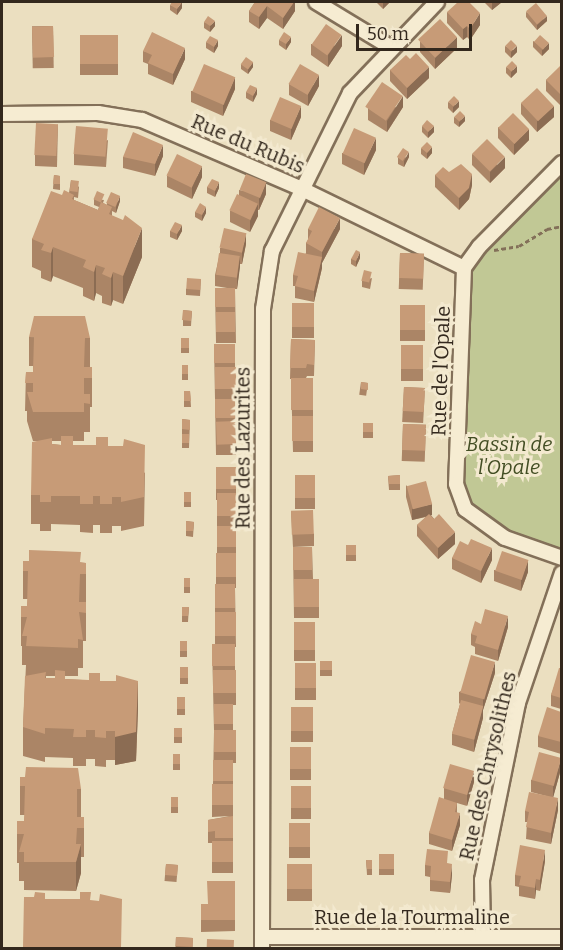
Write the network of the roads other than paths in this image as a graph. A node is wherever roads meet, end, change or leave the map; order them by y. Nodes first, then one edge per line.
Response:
1 (316, 2) edge
2 (436, 2) edge
3 (390, 47) junction
4 (2, 114) edge
5 (561, 163) edge
6 (302, 189) junction
7 (464, 268) junction
8 (561, 558) edge
9 (561, 573) edge
10 (483, 937) junction
11 (561, 937) edge
12 (262, 943) edge

1 - 3 street
2 - 3 street, Rue des Lazurites
3 - 6 street, Rue des Lazurites
4 - 6 street, Rue du Rubis
5 - 7 street
6 - 7 street, Rue du Rubis
6 - 12 street, Rue des Lazurites
7 - 8 street, Rue de l'Opale
9 - 10 street, Rue des Chrysolithes
10 - 11 street, Rue de la Tourmaline
10 - 12 street, Rue de la Tourmaline

